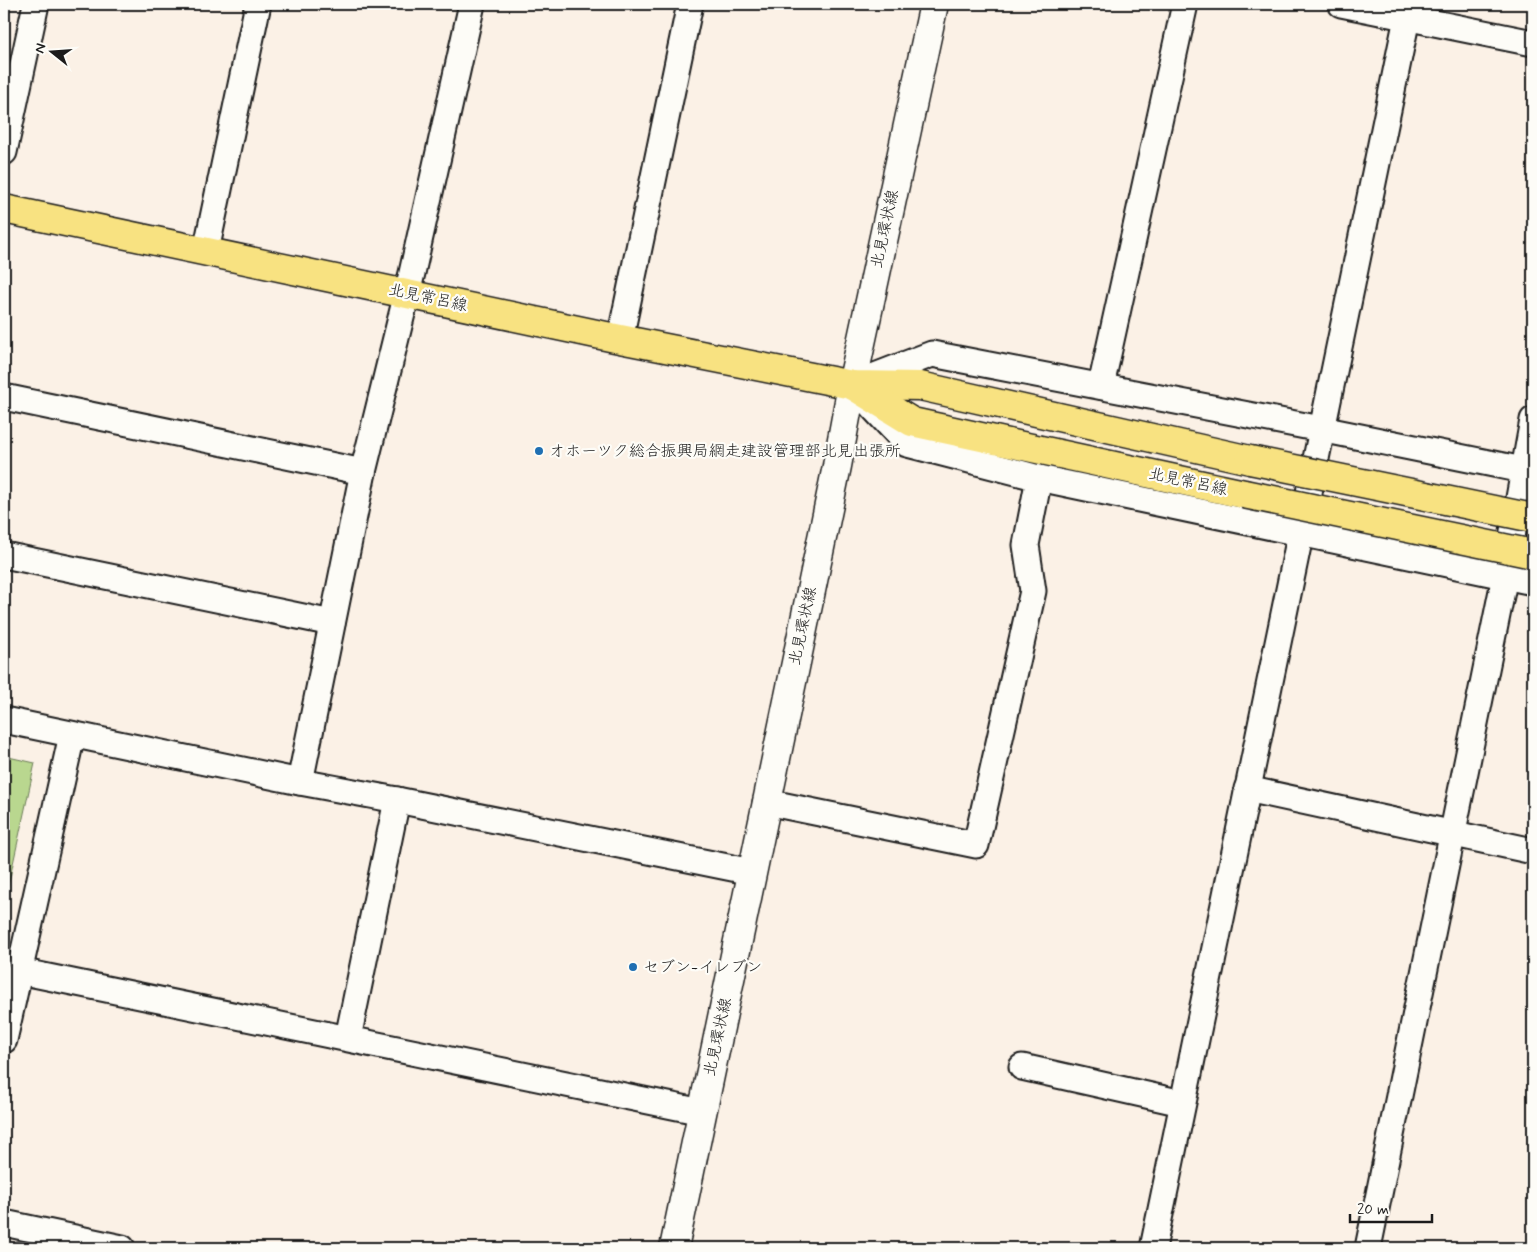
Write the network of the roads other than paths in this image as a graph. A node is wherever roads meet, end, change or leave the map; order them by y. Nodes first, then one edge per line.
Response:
1 (36, 4) edge
2 (258, 4) edge
3 (472, 4) edge
4 (690, 4) edge
5 (934, 4) edge
6 (1185, 4) edge
7 (1341, 4) edge
8 (1407, 18) junction
9 (1533, 43) edge
10 (4, 152) edge
11 (4, 209) edge
12 (206, 251) junction
13 (407, 294) junction
14 (620, 339) junction
15 (852, 385) junction
16 (1101, 386) junction
17 (4, 397) edge
18 (1533, 420) edge
19 (1322, 429) junction
20 (1528, 471) edge
21 (363, 472) junction
22 (1039, 478) junction
23 (1533, 518) edge
24 (1301, 534) junction
25 (1533, 554) edge
26 (4, 555) edge
27 (1505, 576) junction
28 (1533, 582) edge
29 (332, 623) junction
30 (4, 720) edge
31 (72, 735) junction
32 (300, 782) junction
33 (1247, 790) junction
34 (397, 800) junction
35 (766, 802) junction
36 (1452, 834) junction
37 (1533, 851) edge
38 (752, 872) junction
39 (19, 971) junction
40 (5, 1032) edge
41 (348, 1038) junction
42 (1022, 1067) dead end
43 (1182, 1103) junction
44 (702, 1112) junction
45 (4, 1223) edge
46 (122, 1248) edge
47 (674, 1248) edge
48 (1153, 1248) edge
49 (1368, 1248) edge

1 - 10 street
2 - 12 street
3 - 13 street
4 - 14 street
5 - 15 main road, 北見環状線
6 - 16 street
7 - 8 street
8 - 9 street
8 - 19 street
11 - 12 main road, 北見常呂線
12 - 13 main road, 北見常呂線
13 - 14 main road, 北見常呂線
13 - 21 street
14 - 15 main road, 北見常呂線
15 - 16 street
15 - 22 street
15 - 23 main road, 北見常呂線, bridge
15 - 25 main road, 北見常呂線, bridge
15 - 35 main road, 北見環状線
16 - 19 street
17 - 21 street
18 - 20 street
19 - 20 street
19 - 24 street
20 - 27 street
21 - 29 street
22 - 24 street
22 - 35 street
24 - 27 street
24 - 33 street
26 - 29 street
27 - 28 street
27 - 36 street
29 - 32 street
30 - 31 street
31 - 32 street
31 - 39 street
32 - 34 street
33 - 36 street
33 - 43 street
34 - 38 street
34 - 41 street
35 - 38 main road, 北見環状線
36 - 37 street
36 - 49 street
38 - 44 main road, 北見環状線
39 - 40 street
39 - 41 street
41 - 44 street
42 - 43 street
43 - 48 street
44 - 47 main road, 北見環状線
45 - 46 street

